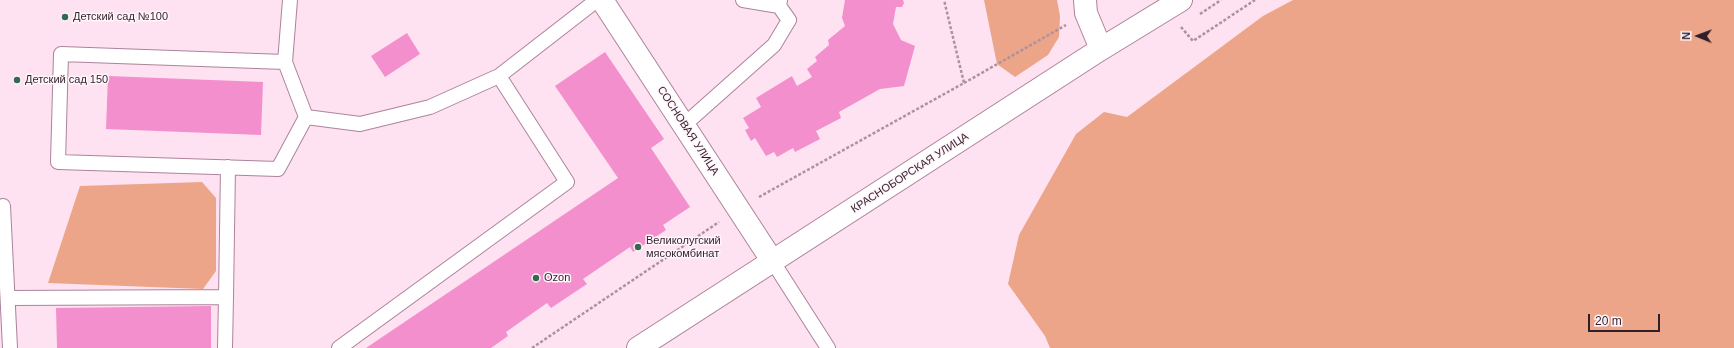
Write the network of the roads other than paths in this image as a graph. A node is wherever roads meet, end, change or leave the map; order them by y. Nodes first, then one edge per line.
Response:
1 (290, 0) edge
2 (597, 0) edge
3 (602, 0) edge
4 (743, 0) edge
5 (1181, 0) edge
6 (780, 3) edge
7 (1085, 7) edge
8 (1101, 49) junction
9 (285, 62) junction
10 (499, 76) junction
11 (306, 117) junction
12 (684, 125) junction
13 (228, 167) junction
14 (3, 206) dead end
15 (773, 262) junction
16 (226, 297) junction
17 (8, 298) junction
18 (10, 348) edge
19 (225, 348) edge
20 (339, 348) edge
21 (638, 348) edge
22 (828, 348) edge

1 - 9 lane
2 - 10 lane
3 - 12 street, СОСНОВАЯ УЛИЦА
4 - 6 lane
5 - 8 street, КРАСНОБОРСКАЯ УЛИЦА
6 - 12 lane
7 - 8 street
8 - 15 street, КРАСНОБОРСКАЯ УЛИЦА
9 - 11 lane
9 - 13 lane
10 - 11 lane
10 - 20 lane
11 - 13 lane
12 - 15 street, СОСНОВАЯ УЛИЦА
13 - 16 lane
14 - 17 lane
15 - 21 street, КРАСНОБОРСКАЯ УЛИЦА
15 - 22 lane
16 - 17 lane
16 - 19 lane
17 - 18 lane

